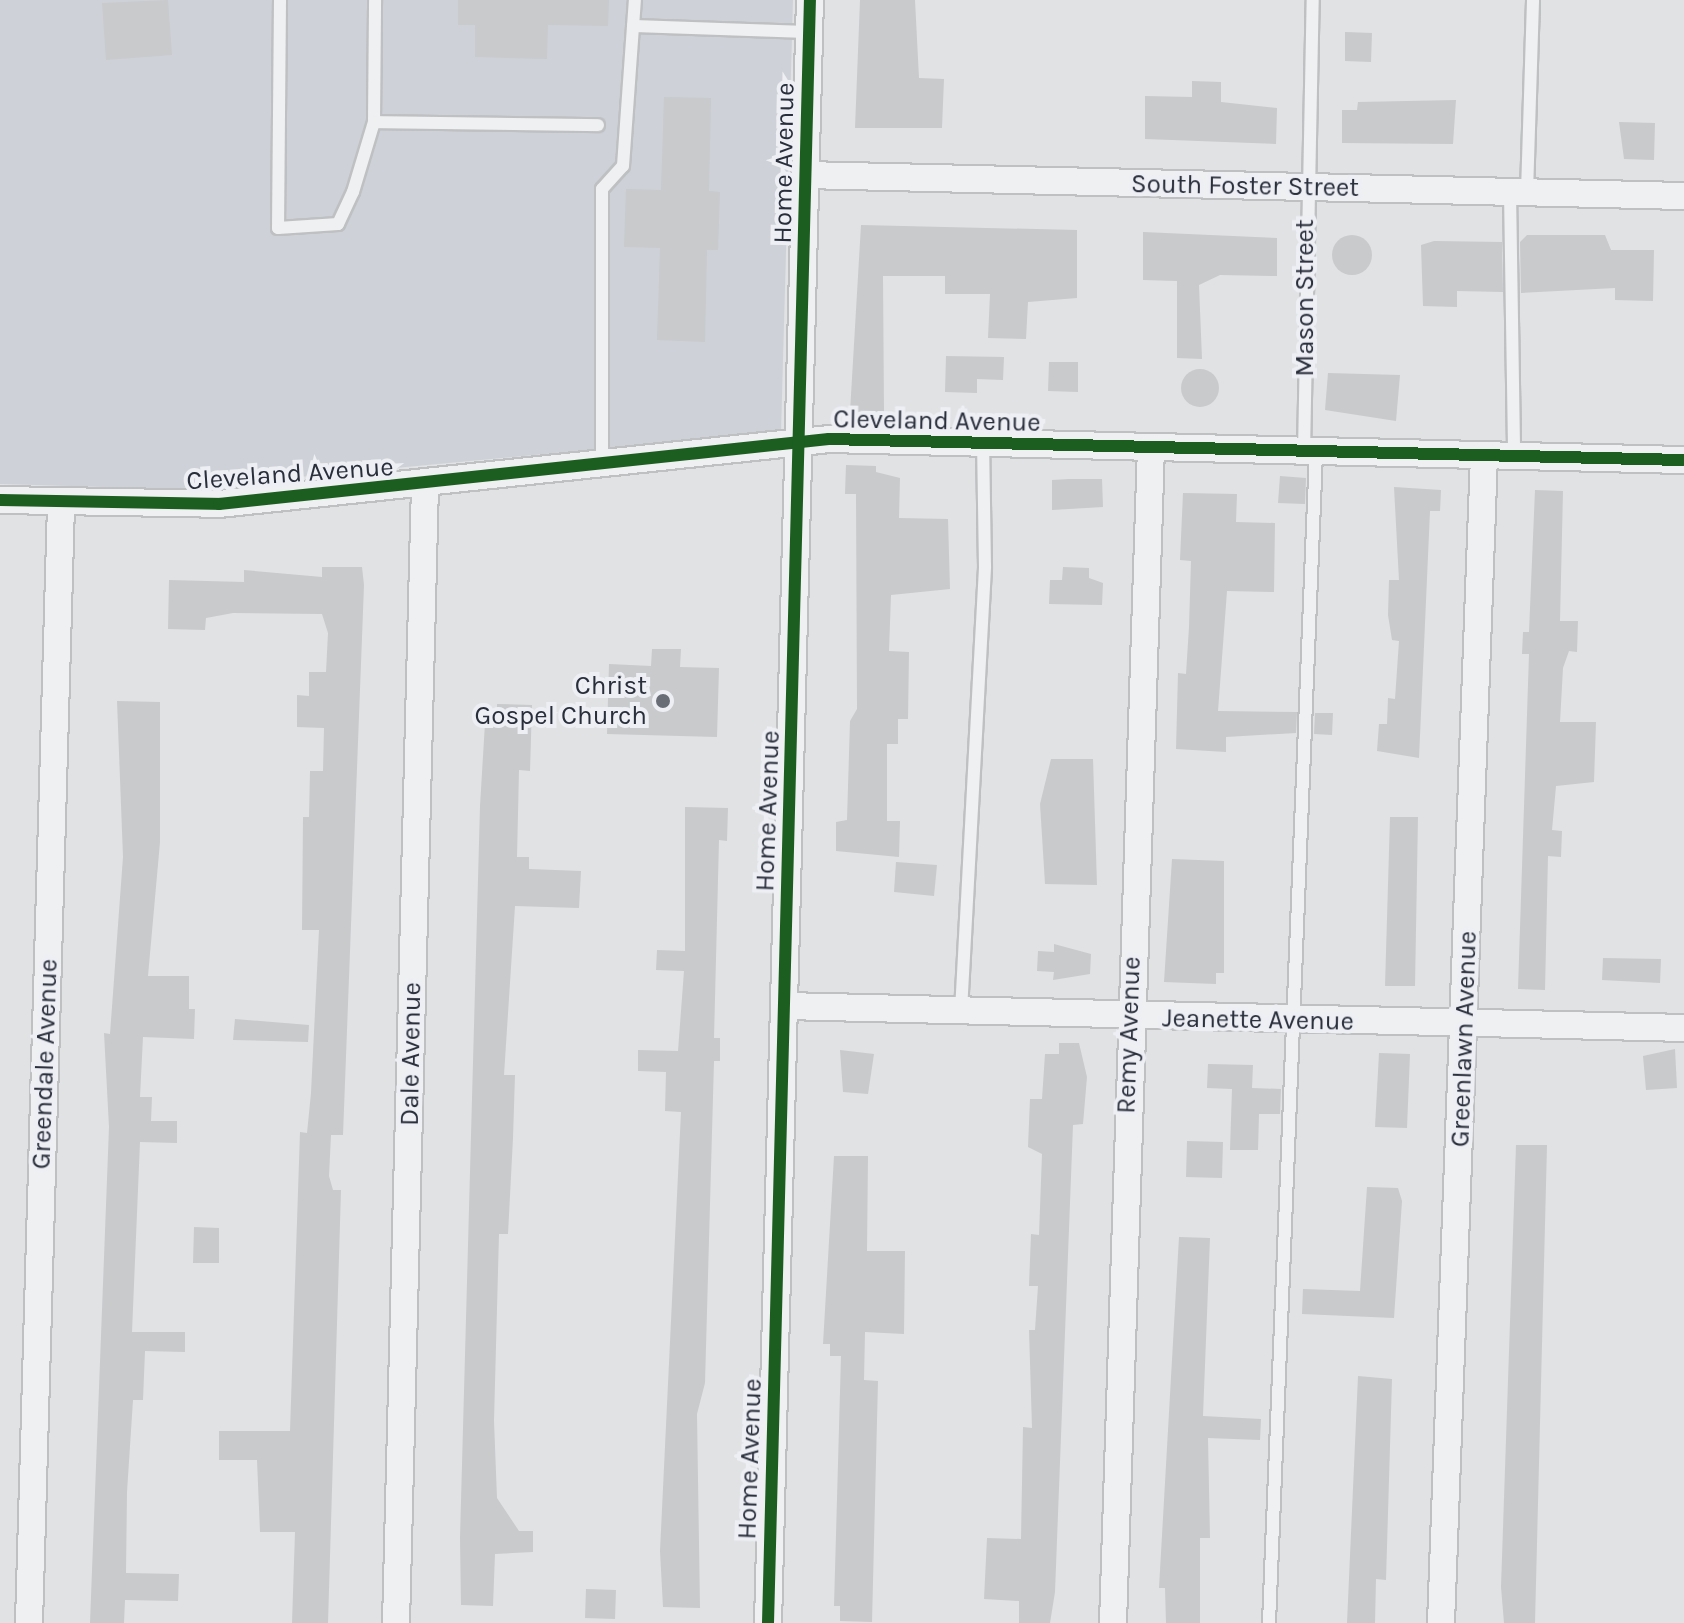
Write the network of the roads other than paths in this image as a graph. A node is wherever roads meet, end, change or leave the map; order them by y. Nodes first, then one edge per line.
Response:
1 (280, 0) edge
2 (375, 0) edge
3 (635, 0) edge
4 (810, 0) edge
5 (1313, 0) edge
6 (1533, 0) edge
7 (633, 26) junction
8 (808, 32) junction
9 (374, 122) junction
10 (598, 125) dead end
11 (805, 175) junction
12 (1306, 188) junction
13 (1519, 192) junction
14 (1684, 196) edge
15 (983, 442) junction
16 (800, 443) junction
17 (1151, 448) junction
18 (1310, 452) junction
19 (1484, 455) junction
20 (1514, 456) junction
21 (1684, 460) edge
22 (602, 467) junction
23 (425, 485) junction
24 (0, 500) edge
25 (61, 506) junction
26 (785, 1006) junction
27 (961, 1014) junction
28 (1129, 1018) junction
29 (1298, 1020) junction
30 (1465, 1022) junction
31 (1684, 1028) edge
32 (29, 1623) edge
33 (396, 1623) edge
34 (768, 1623) edge
35 (1113, 1623) edge
36 (1269, 1623) edge
37 (1441, 1623) edge

1 - 9 lane
2 - 9 lane
3 - 7 lane
4 - 8 street, Home Avenue
5 - 12 lane, Mason Street
6 - 13 lane
7 - 8 lane
7 - 22 lane
8 - 11 street, Home Avenue
9 - 10 lane
11 - 12 street, South Foster Street
11 - 16 street, Home Avenue
12 - 13 street, South Foster Street
12 - 18 lane, Mason Street
13 - 14 street, South Foster Street
13 - 20 lane
15 - 16 street, Cleveland Avenue
15 - 17 street, Cleveland Avenue
15 - 27 lane
16 - 22 street, Cleveland Avenue
16 - 26 street, Home Avenue
17 - 18 street, Cleveland Avenue
17 - 28 street, Remy Avenue
18 - 19 street, Cleveland Avenue
18 - 29 lane, Mason Street
19 - 20 street, Cleveland Avenue
19 - 30 street, Greenlawn Avenue
20 - 21 street, Cleveland Avenue
22 - 23 street, Cleveland Avenue
23 - 25 street, Cleveland Avenue
23 - 33 street, Dale Avenue
24 - 25 street, Cleveland Avenue
25 - 32 street, Greendale Avenue
26 - 27 street, Jeanette Avenue
26 - 34 street, Home Avenue
27 - 28 street, Jeanette Avenue
28 - 29 street, Jeanette Avenue
28 - 35 street, Remy Avenue
29 - 30 street, Jeanette Avenue
29 - 36 lane, Mason Street
30 - 31 street, Jeanette Avenue
30 - 37 street, Greenlawn Avenue

